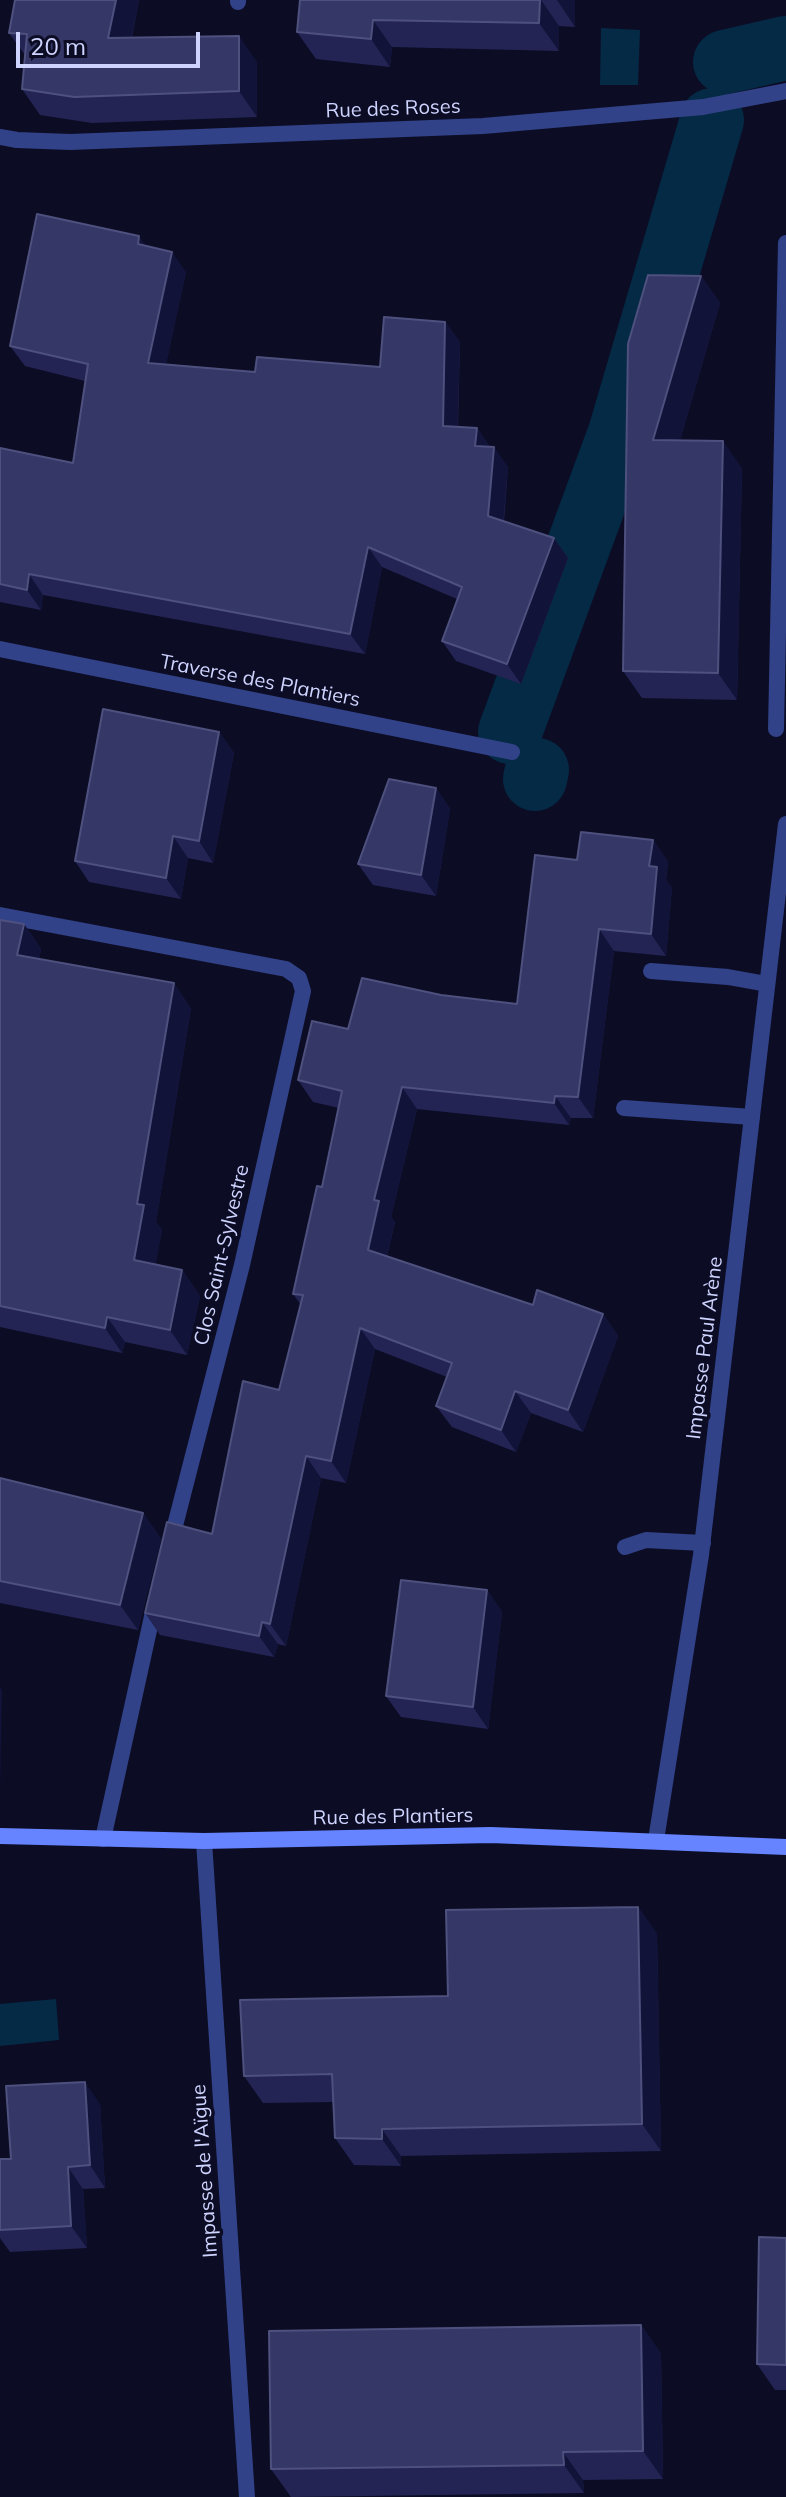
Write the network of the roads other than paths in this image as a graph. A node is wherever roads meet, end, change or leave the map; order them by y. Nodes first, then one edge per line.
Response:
1 (786, 91) edge
2 (0, 137) edge
3 (786, 243) edge
4 (0, 649) edge
5 (776, 729) dead end
6 (512, 752) dead end
7 (786, 824) edge
8 (784, 858) edge
9 (0, 915) edge
10 (651, 971) dead end
11 (767, 984) junction
12 (624, 1108) dead end
13 (752, 1117) junction
14 (625, 1547) dead end
15 (702, 1549) junction
16 (167, 1559) edge
17 (159, 1590) edge
18 (0, 1836) edge
19 (103, 1839) junction
20 (656, 1840) junction
21 (204, 1841) junction
22 (786, 1847) edge
23 (247, 2497) edge

1 - 2 street, Rue des Roses
3 - 5 street
4 - 6 street, Traverse des Plantiers
7 - 8 street, Impasse Paul Arène
8 - 11 street, Impasse Paul Arène
9 - 16 street, Clos Saint-Sylvestre
10 - 11 street
11 - 13 street, Impasse Paul Arène
12 - 13 street
13 - 15 street, Impasse Paul Arène
14 - 15 street
15 - 20 street, Impasse Paul Arène
17 - 19 street
18 - 19 street, Rue des Plantiers
19 - 21 street, Rue des Plantiers
20 - 21 street, Rue des Plantiers
20 - 22 street, Rue des Plantiers
21 - 23 street, Impasse de l'Aïgue

